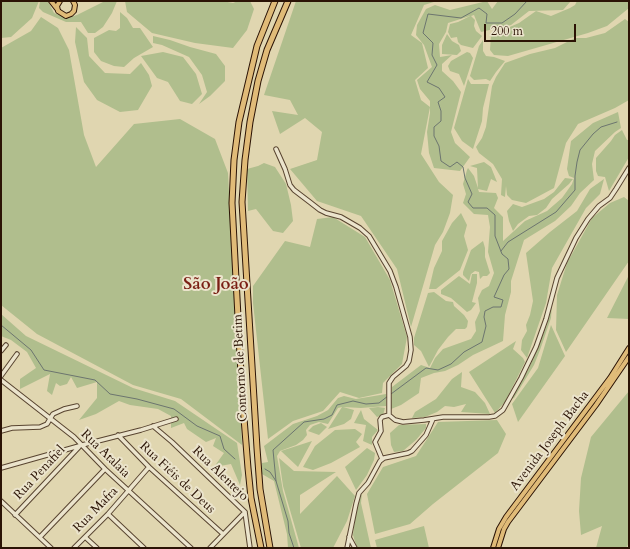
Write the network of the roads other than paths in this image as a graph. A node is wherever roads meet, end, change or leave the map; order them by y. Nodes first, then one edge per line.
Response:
1 (51, 1) edge
2 (55, 1) edge
3 (60, 1) edge
4 (73, 1) edge
5 (275, 1) edge
6 (288, 1) edge
7 (58, 8) junction
8 (276, 148) dead end
9 (629, 168) edge
10 (6, 345) dead end
11 (629, 348) edge
12 (1, 351) edge
13 (17, 354) dead end
14 (629, 357) edge
15 (1, 376) edge
16 (1, 380) edge
17 (7, 385) junction
18 (1, 387) edge
19 (77, 406) dead end
20 (389, 415) junction
21 (51, 418) junction
22 (176, 419) dead end
23 (433, 419) junction
24 (153, 426) junction
25 (1, 431) edge
26 (118, 435) junction
27 (81, 445) junction
28 (382, 459) junction
29 (1, 468) edge
30 (105, 468) junction
31 (150, 468) junction
32 (129, 490) junction
33 (1, 501) edge
34 (245, 512) junction
35 (108, 514) junction
36 (15, 515) junction
37 (223, 534) junction
38 (40, 537) junction
39 (85, 537) junction
40 (349, 537) junction
41 (51, 548) edge
42 (74, 548) edge
43 (96, 548) edge
44 (144, 548) edge
45 (190, 548) edge
46 (210, 548) edge
47 (250, 548) edge
48 (261, 548) edge
49 (270, 548) edge
50 (347, 548) edge
51 (354, 548) edge
52 (494, 548) edge
53 (498, 548) edge

1 - 7 main road
2 - 7 main road
3 - 7 main road
4 - 7 main road
5 - 48 highway, Contorno de Betim
6 - 49 highway, Contorno de Betim
8 - 20 street
9 - 23 street
10 - 12 street
11 - 52 main road, Avenida Joseph Bacha
13 - 15 street
14 - 53 main road, Avenida Joseph Bacha
16 - 17 street, Rua Atalaia
17 - 18 street
17 - 21 street, Rua Atalaia
19 - 21 street
20 - 23 street
20 - 28 street
21 - 25 street
21 - 27 street, Rua Atalaia
22 - 24 street
23 - 28 street
24 - 26 street
24 - 34 street, Rua Alentejo
26 - 27 street
26 - 31 street, Rua Fiéis de Deus
27 - 29 street
27 - 30 street, Rua Atalaia
27 - 36 street, Rua Penafiel
28 - 40 street
30 - 32 street, Rua Atalaia
30 - 38 street
31 - 32 street, Rua Mafra
31 - 37 street, Rua Fiéis de Deus
32 - 35 street, Rua Mafra
32 - 45 street, Rua Atalaia
33 - 36 street
34 - 37 street
34 - 47 street, Rua Alentejo
35 - 39 street, Rua Mafra
35 - 44 street
36 - 38 street
37 - 46 street
38 - 41 street
39 - 42 street, Rua Mafra
39 - 43 street
40 - 50 street
40 - 51 street

